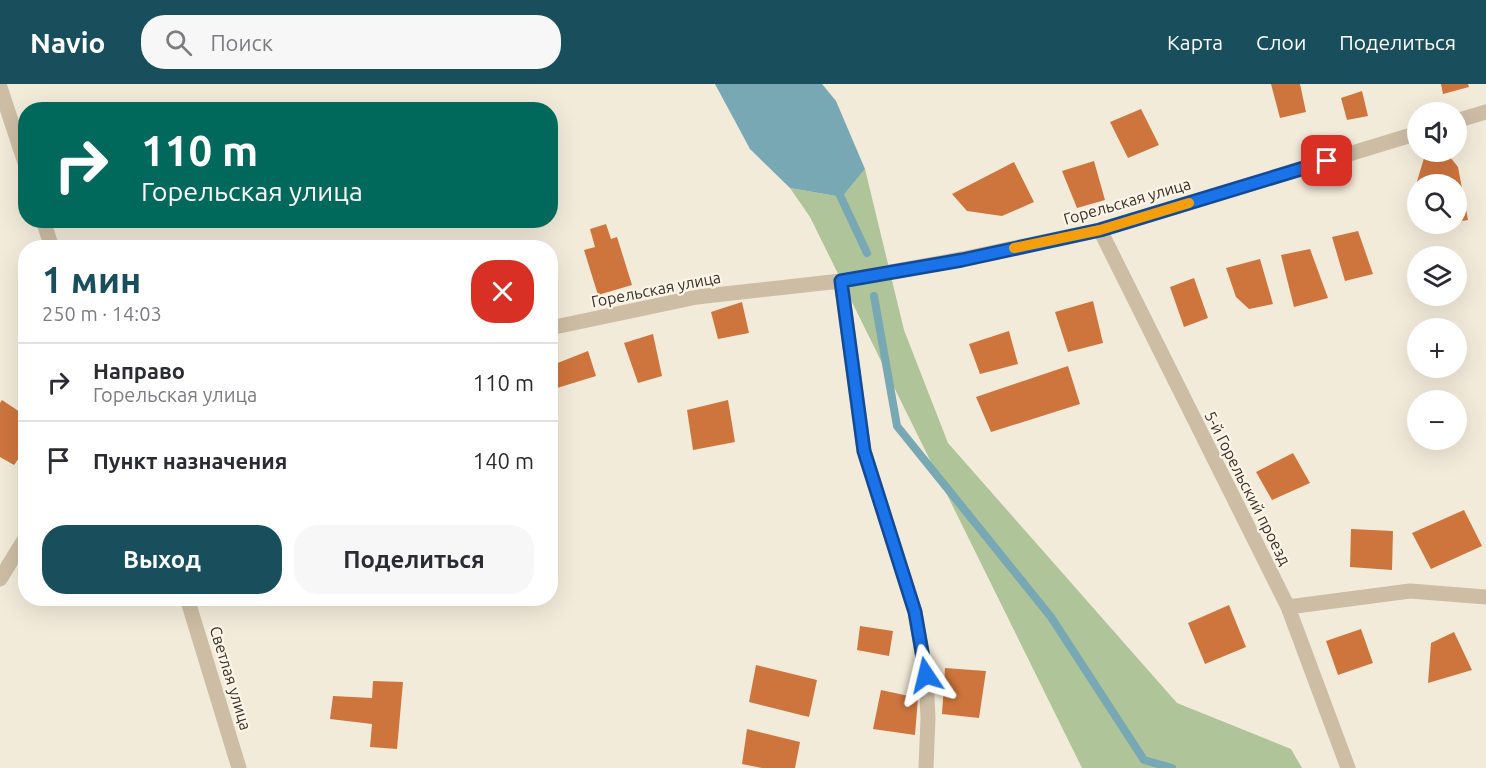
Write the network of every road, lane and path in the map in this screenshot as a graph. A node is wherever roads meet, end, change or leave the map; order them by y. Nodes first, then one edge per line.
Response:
1 (0, 87) edge
2 (1486, 112) edge
3 (1467, 118) edge
4 (1407, 136) edge
5 (18, 142) edge
6 (1100, 230) junction
7 (841, 281) junction
8 (558, 326) edge
9 (18, 550) edge
10 (0, 579) edge
11 (1486, 597) edge
12 (188, 606) edge
13 (1288, 607) junction
14 (239, 768) edge
15 (926, 768) edge
16 (1348, 768) edge

1 - 5 street
2 - 3 street
4 - 6 street, Горельская улица
6 - 7 street, Горельская улица
6 - 13 street, 5-й Горельский проезд
7 - 8 street, Горельская улица
7 - 15 street
9 - 10 street
11 - 13 street
12 - 14 street, Светлая улица
13 - 16 street, 5-й Горельский проезд

